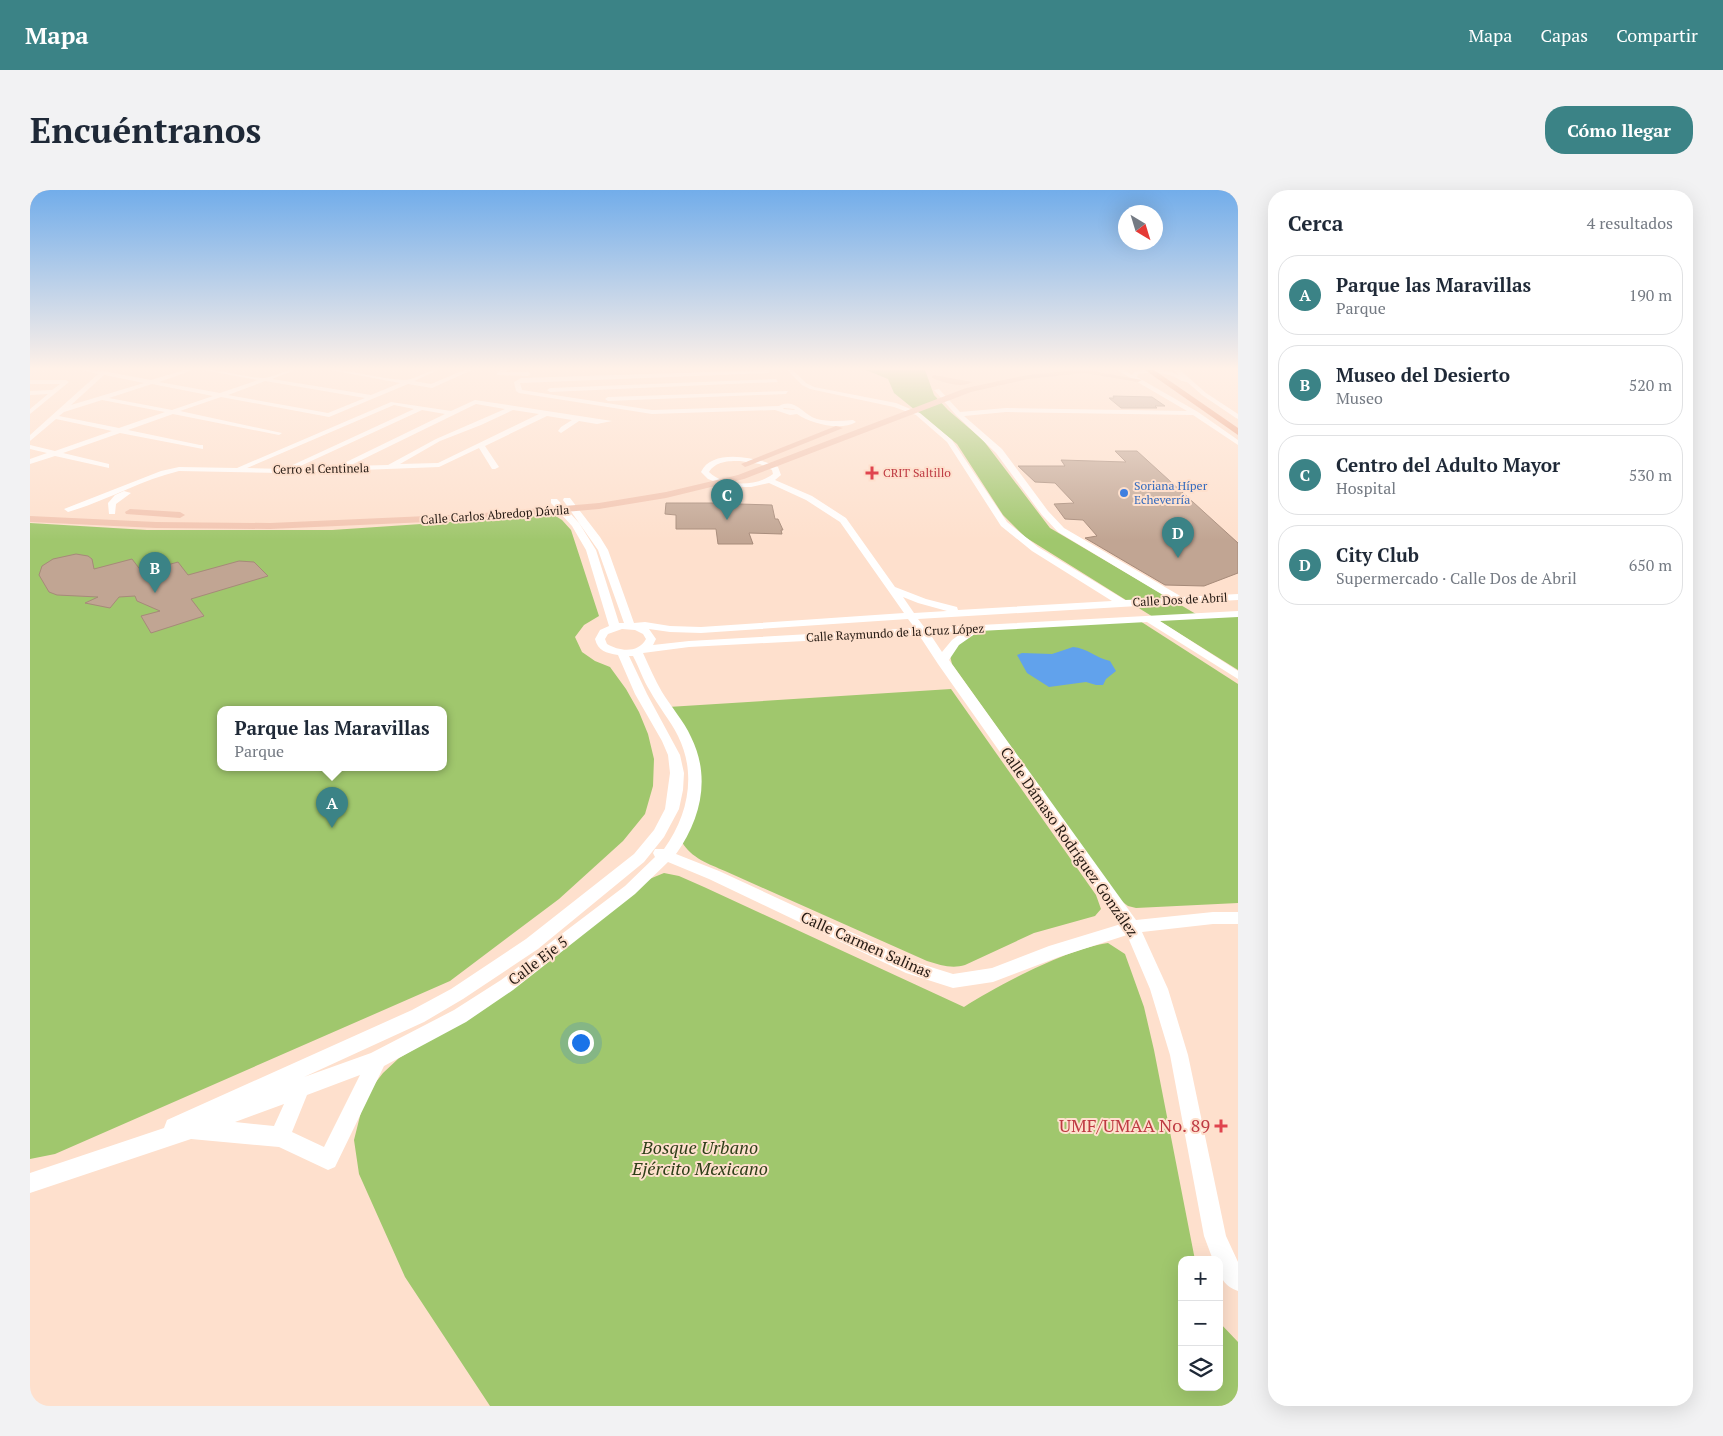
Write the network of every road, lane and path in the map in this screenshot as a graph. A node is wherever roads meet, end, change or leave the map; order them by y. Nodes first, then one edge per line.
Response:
1 (43, 427) edge
2 (103, 427) edge
3 (130, 427) edge
4 (247, 427) edge
5 (337, 427) edge
6 (380, 427) edge
7 (423, 427) edge
8 (472, 427) edge
9 (517, 427) edge
10 (567, 427) edge
11 (823, 427) edge
12 (842, 427) edge
13 (869, 427) edge
14 (934, 427) edge
15 (972, 427) edge
16 (1214, 427) edge
17 (1221, 427) edge
18 (120, 430) junction
19 (561, 431) dead end
20 (279, 433) dead end
21 (824, 434) junction
22 (1238, 438) edge
23 (30, 439) edge
24 (1238, 443) edge
25 (480, 444) junction
26 (200, 446) dead end
27 (30, 447) edge
28 (55, 453) junction
29 (756, 460) junction
30 (30, 462) edge
31 (106, 466) dead end
32 (772, 466) junction
33 (389, 468) junction
34 (495, 468) dead end
35 (199, 469) junction
36 (235, 470) junction
37 (334, 470) junction
38 (282, 471) junction
39 (707, 475) junction
40 (771, 481) junction
41 (720, 482) junction
42 (143, 483) junction
43 (97, 500) junction
44 (567, 500) junction
45 (554, 501) junction
46 (106, 508) junction
47 (63, 509) joint
48 (574, 509) junction
49 (562, 510) junction
50 (30, 519) edge
51 (891, 588) junction
52 (1238, 597) edge
53 (1226, 598) junction
54 (1181, 600) junction
55 (1122, 603) junction
56 (971, 612) junction
57 (1238, 612) edge
58 (910, 617) junction
59 (886, 618) junction
60 (1150, 620) junction
61 (632, 626) junction
62 (615, 627) junction
63 (980, 628) junction
64 (921, 630) junction
65 (896, 632) junction
66 (633, 652) junction
67 (942, 662) junction
68 (1238, 676) edge
69 (648, 849) junction
70 (667, 856) junction
71 (1238, 918) edge
72 (1132, 927) junction
73 (377, 1060) junction
74 (312, 1064) junction
75 (299, 1089) junction
76 (187, 1125) junction
77 (280, 1137) junction
78 (144, 1143) joint
79 (30, 1183) edge
80 (1238, 1280) edge

1 - 23 street
2 - 18 street
3 - 18 street
4 - 20 street
5 - 36 street
6 - 38 street
7 - 37 street
8 - 33 street
9 - 25 street
10 - 19 street
11 - 21 street
12 - 21 main road, Calle Carlos Abredop Dávila
13 - 32 main road, Calle Carlos Abredop Dávila
14 - 55 street
15 - 54 street
16 - 24 street
17 - 22 highway
18 - 26 street
18 - 28 street
21 - 29 main road, Calle Carlos Abredop Dávila
25 - 33 street, Cerro el Centinela
25 - 34 street
27 - 28 street
28 - 30 street
28 - 31 street
29 - 32 street
29 - 39 main road, Calle Carlos Abredop Dávila
29 - 39 street
32 - 40 street
32 - 41 main road, Calle Carlos Abredop Dávila
33 - 37 street, Cerro el Centinela
35 - 36 street, Cerro el Centinela
35 - 42 street
35 - 42 street
36 - 38 street, Cerro el Centinela
37 - 38 street, Cerro el Centinela
39 - 41 street
39 - 44 main road, Calle Carlos Abredop Dávila
40 - 41 street
40 - 51 street, Calle Dámaso Rodríguez González
41 - 48 main road, Calle Carlos Abredop Dávila
42 - 43 street
42 - 46 street
43 - 46 street
43 - 47 street
44 - 45 main road, Calle Carlos Abredop Dávila
44 - 48 street
45 - 46 main road, Calle Carlos Abredop Dávila
45 - 49 street
46 - 47 main road, Calle Carlos Abredop Dávila
48 - 49 main road, Calle Carlos Abredop Dávila
48 - 61 street
49 - 50 main road, Calle Carlos Abredop Dávila
49 - 62 street
51 - 56 street
51 - 58 street, Calle Dámaso Rodríguez González
52 - 53 street, Calle Dos de Abril
53 - 54 street, Calle Dos de Abril
53 - 57 street
54 - 55 street, Calle Dos de Abril
54 - 57 street
55 - 56 street, Calle Raymundo de la Cruz López
55 - 60 street
56 - 58 street, Calle Raymundo de la Cruz López
57 - 60 street, Calle Dos de Abril
58 - 59 street, Calle Raymundo de la Cruz López
58 - 64 street, Calle Dámaso Rodríguez González
59 - 61 street, Calle Raymundo de la Cruz López
59 - 65 street
60 - 63 street, Calle Raymundo de la Cruz López
60 - 68 street
61 - 62 street, Calle Raymundo de la Cruz López
61 - 66 street
62 - 66 street
63 - 64 street, Calle Raymundo de la Cruz López
63 - 67 street
64 - 65 street, Calle Raymundo de la Cruz López
64 - 67 street, Calle Dámaso Rodríguez González
65 - 66 street, Calle Raymundo de la Cruz López
66 - 69 street, Calle Eje 5
66 - 70 street, Calle Eje 5
67 - 72 street, Calle Dámaso Rodríguez González
69 - 70 street, Calle Carmen Salinas
69 - 74 street, Calle Eje 5
70 - 72 street, Calle Carmen Salinas
70 - 73 street, Calle Eje 5
71 - 72 street, Calle Carmen Salinas
72 - 80 street, Calle Dámaso Rodríguez González
73 - 75 street, Calle Eje 5
73 - 77 street
74 - 75 street
74 - 76 street, Calle Eje 5
75 - 76 street, Calle Eje 5
75 - 77 street
76 - 77 street
76 - 78 street
78 - 79 street

